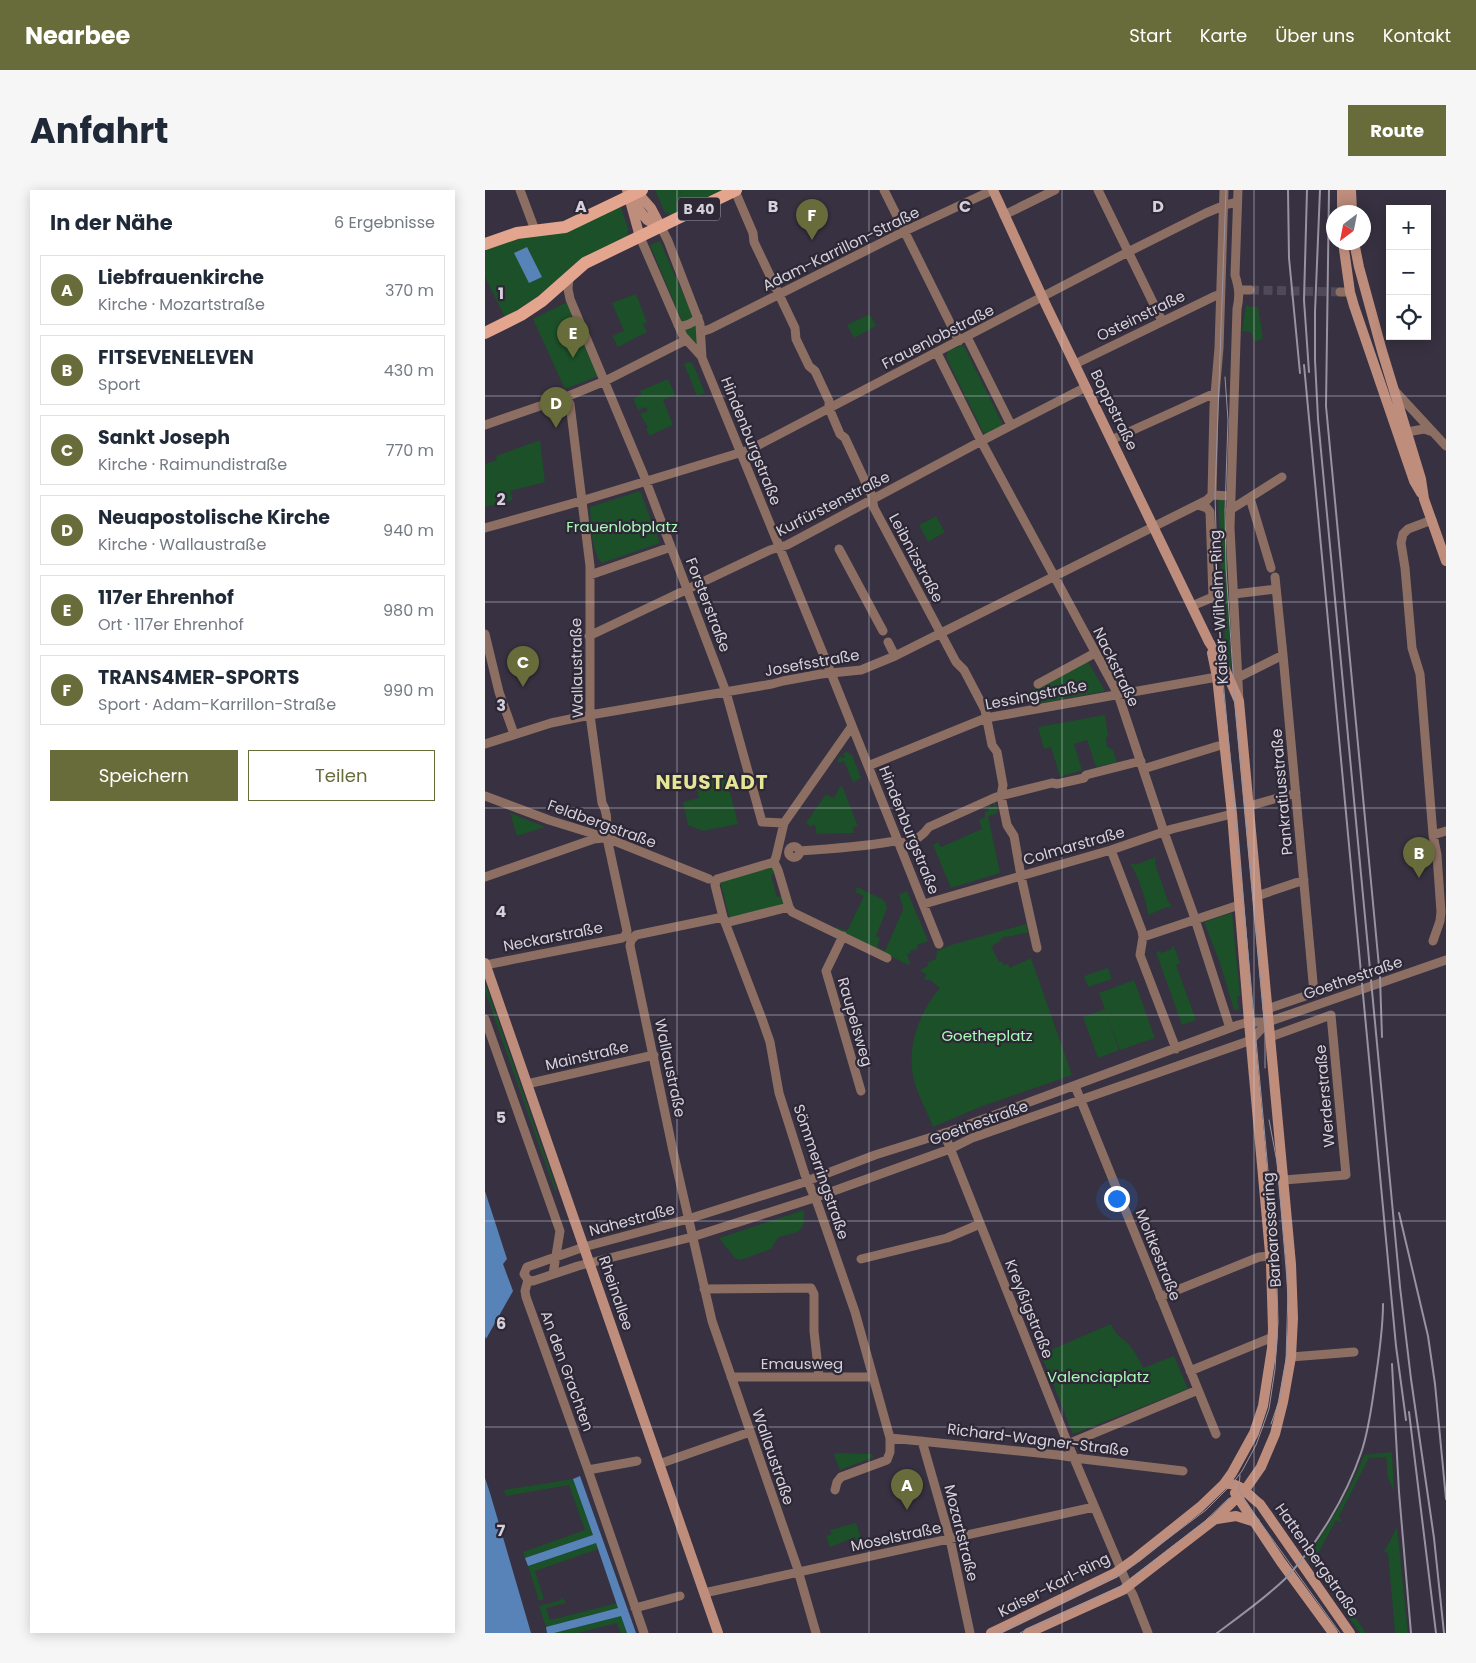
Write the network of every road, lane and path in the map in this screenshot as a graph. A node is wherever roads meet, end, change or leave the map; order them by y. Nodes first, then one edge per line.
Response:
1 (520, 190) edge
2 (735, 190) edge
3 (884, 190) edge
4 (993, 190) edge
5 (1055, 190) edge
6 (1098, 190) edge
7 (1224, 190) edge
8 (1238, 190) edge
9 (1341, 190) edge
10 (1351, 190) edge
11 (634, 192) edge
12 (1237, 202) junction
13 (1342, 205) edge
14 (1352, 205) edge
15 (1223, 206) junction
16 (1004, 215) junction
17 (661, 227) junction
18 (535, 230) junction
19 (905, 231) junction
20 (640, 237) junction
21 (485, 244) edge
22 (1343, 250) edge
23 (1356, 250) edge
24 (1128, 252) junction
25 (569, 277) junction
26 (1239, 290) junction
27 (1251, 290) tunnel mouth
28 (780, 295) junction
29 (1217, 295) junction
30 (1043, 298) junction
31 (698, 316) junction
32 (1162, 321) junction
33 (678, 326) junction
34 (701, 332) junction
35 (485, 333) edge
36 (963, 339) junction
37 (686, 340) junction
38 (937, 353) junction
39 (702, 358) junction
40 (1075, 364) junction
41 (605, 381) junction
42 (1086, 387) junction
43 (1394, 389) junction
44 (1215, 393) junction
45 (566, 397) junction
46 (829, 408) junction
47 (1393, 422) junction
48 (485, 425) edge
49 (1011, 425) junction
50 (1407, 432) junction
51 (1433, 432) junction
52 (1111, 440) junction
53 (981, 441) junction
54 (1446, 446) edge
55 (741, 453) junction
56 (1283, 476) dead end
57 (646, 482) junction
58 (1212, 495) junction
59 (1230, 496) junction
60 (1250, 498) junction
61 (1424, 499) junction
62 (872, 500) junction
63 (581, 501) junction
64 (1198, 505) junction
65 (1230, 510) junction
66 (1432, 520) junction
67 (1154, 527) junction
68 (485, 528) edge
69 (671, 547) junction
70 (779, 547) junction
71 (839, 549) dead end
72 (1446, 561) edge
73 (1271, 568) dead end
74 (590, 576) junction
75 (1055, 576) junction
76 (1275, 577) dead end
77 (1277, 588) junction
78 (686, 590) junction
79 (1234, 594) junction
80 (1192, 606) junction
81 (883, 632) dead end
82 (485, 634) edge
83 (940, 634) junction
84 (589, 636) junction
85 (888, 642) dead end
86 (1209, 642) junction
87 (1095, 653) junction
88 (1283, 655) junction
89 (895, 656) junction
90 (831, 673) junction
91 (1217, 676) junction
92 (1239, 677) junction
93 (1038, 684) dead end
94 (726, 692) junction
95 (1118, 694) junction
96 (1239, 701) junction
97 (590, 715) junction
98 (986, 718) junction
99 (852, 726) junction
100 (513, 734) junction
101 (485, 744) edge
102 (1218, 746) dead end
103 (1142, 765) junction
104 (868, 766) junction
105 (1296, 793) junction
106 (485, 796) edge
107 (1001, 796) junction
108 (1249, 806) junction
109 (1232, 814) junction
110 (784, 823) junction
111 (1446, 831) edge
112 (1164, 832) junction
113 (1433, 835) junction
114 (607, 838) junction
115 (899, 844) junction
116 (1111, 850) junction
117 (799, 851) dead end
118 (774, 862) junction
119 (485, 876) edge
120 (1021, 876) junction
121 (709, 879) dead end
122 (1304, 880) junction
123 (1257, 896) junction
124 (924, 904) junction
125 (1239, 905) junction
126 (789, 907) junction
127 (1195, 919) junction
128 (724, 920) junction
129 (843, 936) junction
130 (1143, 937) junction
131 (628, 938) junction
132 (1433, 941) dead end
133 (939, 944) dead end
134 (1037, 948) dead end
135 (887, 958) dead end
136 (1446, 960) edge
137 (485, 964) edge
138 (1314, 993) joint
139 (1267, 1009) junction
140 (1331, 1015) joint
141 (485, 1019) edge
142 (1249, 1022) junction
143 (1269, 1022) junction
144 (1230, 1028) junction
145 (1270, 1037) junction
146 (1251, 1040) junction
147 (1176, 1049) junction
148 (654, 1055) junction
149 (527, 1084) junction
150 (1075, 1086) junction
151 (861, 1090) dead end
152 (1081, 1100) junction
153 (944, 1133) junction
154 (950, 1149) junction
155 (1283, 1180) junction
156 (808, 1181) junction
157 (814, 1198) junction
158 (688, 1219) junction
159 (980, 1224) junction
160 (693, 1241) junction
161 (584, 1247) junction
162 (1271, 1256) junction
163 (556, 1258) junction
164 (861, 1259) dead end
165 (589, 1263) junction
166 (553, 1274) junction
167 (528, 1280) junction
168 (704, 1289) junction
169 (1160, 1297) junction
170 (1273, 1337) junction
171 (1354, 1352) dead end
172 (1291, 1357) junction
173 (1190, 1371) junction
174 (819, 1377) junction
175 (873, 1377) junction
176 (731, 1378) junction
177 (1198, 1390) junction
178 (750, 1432) junction
179 (1216, 1434) dead end
180 (890, 1438) junction
181 (921, 1441) junction
182 (1068, 1444) junction
183 (1074, 1458) junction
184 (637, 1461) dead end
185 (659, 1464) junction
186 (1261, 1467) junction
187 (588, 1470) junction
188 (1183, 1471) dead end
189 (1232, 1473) joint
190 (1228, 1484) junction
191 (835, 1490) dead end
192 (1241, 1494) junction
193 (1260, 1504) junction
194 (1094, 1507) junction
195 (1213, 1520) junction
196 (1255, 1522) junction
197 (950, 1539) junction
198 (1120, 1569) junction
199 (798, 1572) junction
200 (1128, 1586) junction
201 (704, 1593) junction
202 (680, 1596) dead end
203 (635, 1608) junction
204 (643, 1633) edge
205 (718, 1633) edge
206 (815, 1633) edge
207 (970, 1633) edge
208 (991, 1633) edge
209 (1028, 1633) edge
210 (1147, 1633) edge
211 (1333, 1633) edge
212 (1350, 1633) edge

1 - 18 street
2 - 17 main road, B 40
2 - 28 street, Leibnizstraße
3 - 19 street
4 - 16 street, Boppstraße
4 - 19 street, Adam-Karrillon-Straße
5 - 16 street
6 - 24 street
7 - 15 street
8 - 12 street, Kaiser-Wilhelm-Ring
9 - 13 street
10 - 14 street
11 - 17 street
11 - 18 main road
11 - 20 street
12 - 15 street, Frauenlobstraße
12 - 26 street, Kaiser-Wilhelm-Ring
15 - 24 street, Frauenlobstraße
15 - 29 street
16 - 30 street, Boppstraße
17 - 20 main road, B 40
17 - 31 street
18 - 21 main road
19 - 28 street, Adam-Karrillon-Straße
19 - 36 street
20 - 25 main road, B 40
20 - 33 street
22 - 47 street
23 - 43 street
24 - 30 street, Frauenlobstraße
24 - 32 street
25 - 35 main road, B 40
25 - 41 street, Forsterstraße
26 - 27 street
26 - 59 street, Kaiser-Wilhelm-Ring
28 - 34 street, Adam-Karrillon-Straße
28 - 46 street, Leibnizstraße
29 - 32 street, Osteinstraße
29 - 44 street
30 - 36 street, Frauenlobstraße
30 - 40 street, Boppstraße
31 - 33 street
31 - 34 street
32 - 40 street, Osteinstraße
33 - 37 street
34 - 39 street
36 - 38 street, Frauenlobstraße
36 - 49 street
37 - 39 street
37 - 41 street
38 - 46 street, Frauenlobstraße
38 - 53 street, Nackstraße
39 - 55 street, Hindenburgstraße
40 - 42 street, Boppstraße
41 - 45 street
41 - 57 street, Forsterstraße
42 - 49 street, Kurfürstenstraße
42 - 52 street, Boppstraße
43 - 50 street
43 - 51 street
44 - 52 street
44 - 58 street
45 - 48 street
45 - 63 street, Wallaustraße
46 - 55 street, Frauenlobstraße
46 - 62 street, Leibnizstraße
47 - 50 street
47 - 61 street
49 - 53 street, Kurfürstenstraße
50 - 51 street
50 - 61 street
51 - 54 street
52 - 67 street, Boppstraße
53 - 62 street, Kurfürstenstraße
53 - 75 street, Nackstraße
55 - 57 street, Frauenlobstraße
55 - 70 street, Hindenburgstraße
56 - 60 street
57 - 63 street
57 - 69 street, Forsterstraße
58 - 59 street
58 - 64 street, Josefsstraße
59 - 65 street, Kaiser-Wilhelm-Ring
60 - 65 street
60 - 73 street
61 - 66 street
62 - 70 street, Kurfürstenstraße
62 - 83 street, Leibnizstraße
63 - 68 street
63 - 74 street, Wallaustraße
64 - 67 street, Josefsstraße
64 - 80 street, Kaiser-Wilhelm-Ring
65 - 79 street, Kaiser-Wilhelm-Ring
66 - 72 street
66 - 113 street
67 - 75 street, Josefsstraße
67 - 80 street, Boppstraße
69 - 74 street
69 - 78 street, Forsterstraße
70 - 78 street, Kurfürstenstraße
70 - 90 street, Hindenburgstraße
71 - 81 street
74 - 84 street, Wallaustraße
75 - 83 street, Josefsstraße
75 - 87 street, Nackstraße
76 - 77 street, Pankratiusstraße
77 - 79 street
77 - 88 street, Pankratiusstraße
78 - 84 street, Kurfürstenstraße
78 - 94 street, Forsterstraße
79 - 92 street, Kaiser-Wilhelm-Ring
80 - 86 street, Boppstraße
82 - 100 street
83 - 89 street, Josefsstraße
83 - 98 street, Leibnizstraße
84 - 97 street, Wallaustraße
85 - 89 street
86 - 91 street, Boppstraße
86 - 96 street, Boppstraße
87 - 93 street
87 - 95 street, Nackstraße
88 - 92 street
88 - 105 street, Pankratiusstraße
89 - 90 street, Josefsstraße
90 - 94 street, Josefsstraße
90 - 99 street, Hindenburgstraße
91 - 95 street, Lessingstraße
91 - 109 street, Kaiser-Wilhelm-Ring
92 - 96 street, Kaiser-Wilhelm-Ring
94 - 97 street, Josefsstraße
94 - 110 street, Forsterstraße
95 - 98 street, Lessingstraße
95 - 103 street, Nackstraße
96 - 108 street, Kaiser-Wilhelm-Ring
97 - 100 street, Josefsstraße
97 - 114 street, Wallaustraße
98 - 104 street, Lessingstraße
98 - 107 street, Leibnizstraße
99 - 104 street, Hindenburgstraße
99 - 110 street
100 - 101 street, Josefsstraße
102 - 103 street
103 - 107 street
103 - 112 street, Nackstraße
104 - 115 street, Hindenburgstraße
105 - 108 street
105 - 122 street, Pankratiusstraße
106 - 114 street, Feldbergstraße
107 - 115 street
107 - 120 street, Leibnizstraße
108 - 123 street, Kaiser-Wilhelm-Ring
109 - 112 street, Colmarstraße
109 - 125 street, Kaiser-Wilhelm-Ring
110 - 118 street
111 - 113 street
112 - 116 street, Colmarstraße
112 - 127 street, Nackstraße
113 - 132 street
114 - 119 street
114 - 121 street, Feldbergstraße
114 - 131 street, Wallaustraße
115 - 117 street
115 - 124 street, Hindenburgstraße
116 - 120 street, Colmarstraße
116 - 130 street
118 - 126 street
118 - 128 street, Sömmerringstraße
120 - 124 street, Colmarstraße
120 - 134 street, Leibnizstraße
122 - 123 street
122 - 138 street, Pankratiusstraße
123 - 139 street, Kaiser-Wilhelm-Ring
124 - 133 street, Hindenburgstraße
125 - 127 street
125 - 142 street, Kaiser-Wilhelm-Ring
126 - 128 street, Neckarstraße
126 - 129 street
127 - 130 street
127 - 144 street, Nackstraße
128 - 131 street, Neckarstraße
128 - 156 street, Sömmerringstraße
129 - 135 street
129 - 151 street, Raupelsweg
130 - 147 street
131 - 137 street, Neckarstraße
131 - 148 street, Wallaustraße
136 - 143 street, Goethestraße
137 - 149 street, Rheinallee
138 - 139 street, Goethestraße
139 - 143 street, Kaiser-Wilhelm-Ring
140 - 145 street, Goethestraße
140 - 155 street, Werderstraße
141 - 163 street
142 - 143 street, Goethestraße
142 - 144 street, Goethestraße
142 - 146 street, Barbarossaring
143 - 145 street, Barbarossaring
143 - 146 street, Goethestraße
144 - 147 street, Goethestraße
145 - 155 street, Barbarossaring
146 - 152 street, Goethestraße
146 - 162 street, Barbarossaring
147 - 150 street, Goethestraße
148 - 149 street, Mainstraße
148 - 158 street, Wallaustraße
149 - 161 street, Rheinallee
150 - 152 street, Moltkestraße
150 - 153 street, Goethestraße
152 - 154 street, Goethestraße
152 - 169 street, Moltkestraße
153 - 154 street, Kreyßigstraße
153 - 156 street, Goethestraße
154 - 157 street, Goethestraße
154 - 159 street, Kreyßigstraße
155 - 172 street, Barbarossaring
156 - 157 street, Sömmerringstraße
156 - 158 street, Goethestraße
157 - 160 street, Goethestraße
157 - 175 street, Sömmerringstraße
158 - 160 street, Wallaustraße
158 - 161 street, Nahestraße
159 - 164 street
159 - 182 street, Kreyßigstraße
160 - 165 street, Nahestraße
160 - 168 street, Wallaustraße
161 - 163 street, An den Grachten
161 - 165 street, Rheinallee
162 - 169 street
162 - 170 street, Barbarossaring
163 - 166 street
163 - 167 street, An den Grachten
165 - 166 street
165 - 185 street, Rheinallee
166 - 167 street
167 - 187 street, An den Grachten
168 - 174 street
168 - 176 street, Wallaustraße
169 - 173 street, Moltkestraße
170 - 173 street
170 - 189 street, Barbarossaring
171 - 172 street
172 - 186 street, Barbarossaring
173 - 177 street, Moltkestraße
174 - 175 street, Emausweg
174 - 176 street, Emausweg
175 - 180 street, Sömmerringstraße
176 - 178 street, Wallaustraße
177 - 179 street, Moltkestraße
177 - 182 street
178 - 185 street
178 - 199 street, Wallaustraße
180 - 181 street, Richard-Wagner-Straße
180 - 191 street
181 - 183 street, Richard-Wagner-Straße
181 - 197 street, Mozartstraße
182 - 183 street, Kreyßigstraße
183 - 188 street, Richard-Wagner-Straße
183 - 194 street, Kreyßigstraße
184 - 187 street
185 - 201 street, Rheinallee
186 - 192 street, Kaiser-Karl-Ring
186 - 193 street
187 - 203 street, An den Grachten
189 - 190 street, Kaiser-Karl-Ring
190 - 192 street
190 - 198 street, Kaiser-Karl-Ring
192 - 193 street, Hattenbergstraße
192 - 195 street, Kaiser-Karl-Ring
192 - 196 street
193 - 212 street, Hattenbergstraße
194 - 197 street, Moselstraße
194 - 198 street, Kreyßigstraße
195 - 196 street, Hattenbergstraße
195 - 200 street, Kaiser-Karl-Ring
196 - 211 street, Hattenbergstraße
197 - 199 street, Moselstraße
197 - 207 street, Mozartstraße
198 - 200 street, Kreyßigstraße
198 - 208 street, Kaiser-Karl-Ring
199 - 201 street, Moselstraße
199 - 206 street, Wallaustraße
200 - 209 street, Kaiser-Karl-Ring
200 - 210 street, Kreyßigstraße
201 - 205 street, Rheinallee
202 - 203 street
203 - 204 street, An den Grachten

